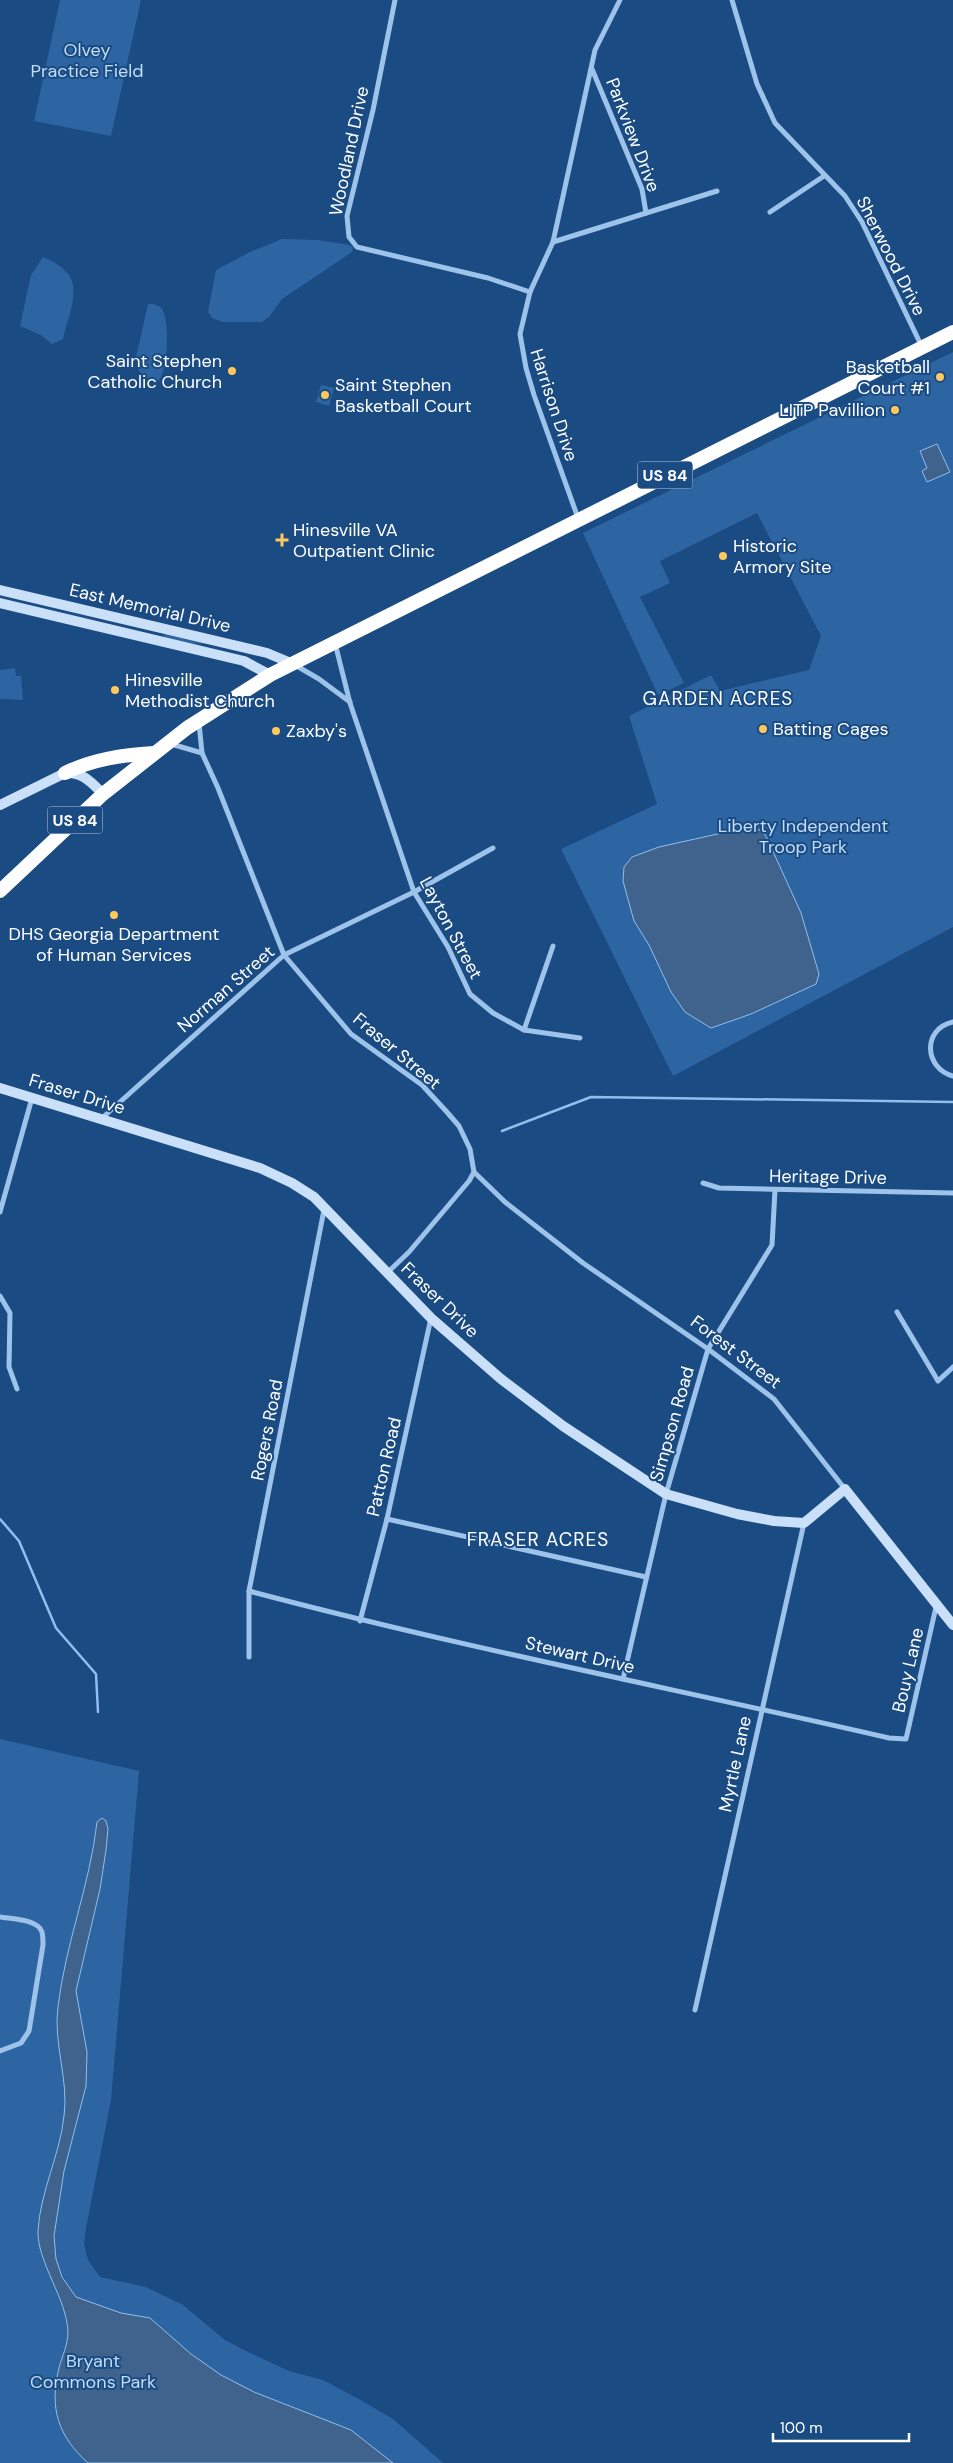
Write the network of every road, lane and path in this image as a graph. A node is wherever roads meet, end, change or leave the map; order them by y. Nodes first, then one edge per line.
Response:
1 (394, 0) edge
2 (620, 0) edge
3 (732, 0) edge
4 (592, 68) junction
5 (824, 176) junction
6 (717, 191) dead end
7 (770, 212) dead end
8 (646, 213) junction
9 (553, 242) junction
10 (530, 292) junction
11 (953, 332) edge
12 (922, 347) junction
13 (578, 519) junction
14 (0, 590) edge
15 (0, 603) edge
16 (335, 641) junction
17 (291, 663) junction
18 (270, 675) junction
19 (350, 703) junction
20 (199, 720) junction
21 (168, 743) junction
22 (154, 753) junction
23 (202, 753) junction
24 (65, 773) junction
25 (103, 794) junction
26 (0, 805) edge
27 (493, 848) dead end
28 (0, 891) edge
29 (414, 892) junction
30 (553, 946) dead end
31 (284, 955) junction
32 (953, 1022) edge
33 (524, 1030) junction
34 (580, 1038) dead end
35 (953, 1076) edge
36 (0, 1088) edge
37 (32, 1098) junction
38 (100, 1119) junction
39 (474, 1172) junction
40 (703, 1183) dead end
41 (775, 1190) junction
42 (953, 1193) edge
43 (324, 1210) junction
44 (0, 1212) edge
45 (387, 1272) junction
46 (0, 1296) edge
47 (897, 1312) dead end
48 (431, 1318) junction
49 (708, 1349) junction
50 (953, 1367) edge
51 (17, 1389) dead end
52 (845, 1489) junction
53 (666, 1494) junction
54 (387, 1519) junction
55 (804, 1523) junction
56 (646, 1577) junction
57 (249, 1591) junction
58 (936, 1606) junction
59 (360, 1621) junction
60 (953, 1625) edge
61 (249, 1657) dead end
62 (623, 1679) junction
63 (761, 1710) junction
64 (906, 1739) joint
65 (0, 1917) edge
66 (695, 2010) dead end
67 (0, 2051) edge

1 - 10 street, Woodland Drive
2 - 4 street, Harrison Drive
3 - 5 street, Sherwood Drive
4 - 8 street, Parkview Drive
4 - 9 street, Harrison Drive
5 - 7 street
5 - 12 street, Sherwood Drive
6 - 8 street
8 - 9 street
9 - 10 street, Harrison Drive
10 - 13 street, Harrison Drive
11 - 12 highway, US 84
12 - 13 highway, US 84
13 - 16 highway, US 84
14 - 17 street, East Memorial Drive
15 - 18 street, East Memorial Drive
16 - 17 highway, US 84
16 - 19 street, Layton Street
17 - 18 highway, US 84
17 - 19 street
18 - 20 highway, US 84
19 - 29 street, Layton Street
20 - 21 highway, US 84
20 - 23 street, Fraser Street
21 - 22 highway, US 84
21 - 23 street
22 - 24 highway
22 - 25 highway, US 84
23 - 31 street, Fraser Street
24 - 25 street
24 - 26 street
25 - 28 highway, US 84
27 - 29 street, Norman Street
29 - 31 street, Norman Street
29 - 33 street, Layton Street
30 - 33 street
31 - 38 street, Norman Street
31 - 39 street, Fraser Street
32 - 35 street
33 - 34 street, Layton Street
36 - 37 street, Fraser Drive
37 - 38 street, Fraser Drive
37 - 44 street
38 - 43 street, Fraser Drive
39 - 45 street
39 - 49 street, Forest Street
40 - 41 street, Heritage Drive
41 - 42 street, Heritage Drive
41 - 49 street, Simpson Road
43 - 45 street, Fraser Drive
43 - 57 street, Rogers Road
45 - 48 street, Fraser Drive
46 - 51 street
47 - 50 street
48 - 53 street, Fraser Drive
48 - 54 street, Patton Road
49 - 52 street, Forest Street
49 - 53 street, Simpson Road
52 - 55 street
52 - 58 street, Forest Street
53 - 55 street, Fraser Drive
53 - 56 street, Simpson Road
54 - 56 street
54 - 59 street, Patton Road
55 - 63 street, Myrtle Lane
56 - 62 street, Simpson Road
57 - 59 street, Stewart Drive
57 - 61 street, Rogers Road
58 - 60 street, Forest Street
58 - 64 street, Bouy Lane
59 - 62 street, Stewart Drive
62 - 63 street, Stewart Drive
63 - 64 street, Stewart Drive
63 - 66 street, Myrtle Lane
65 - 67 street

